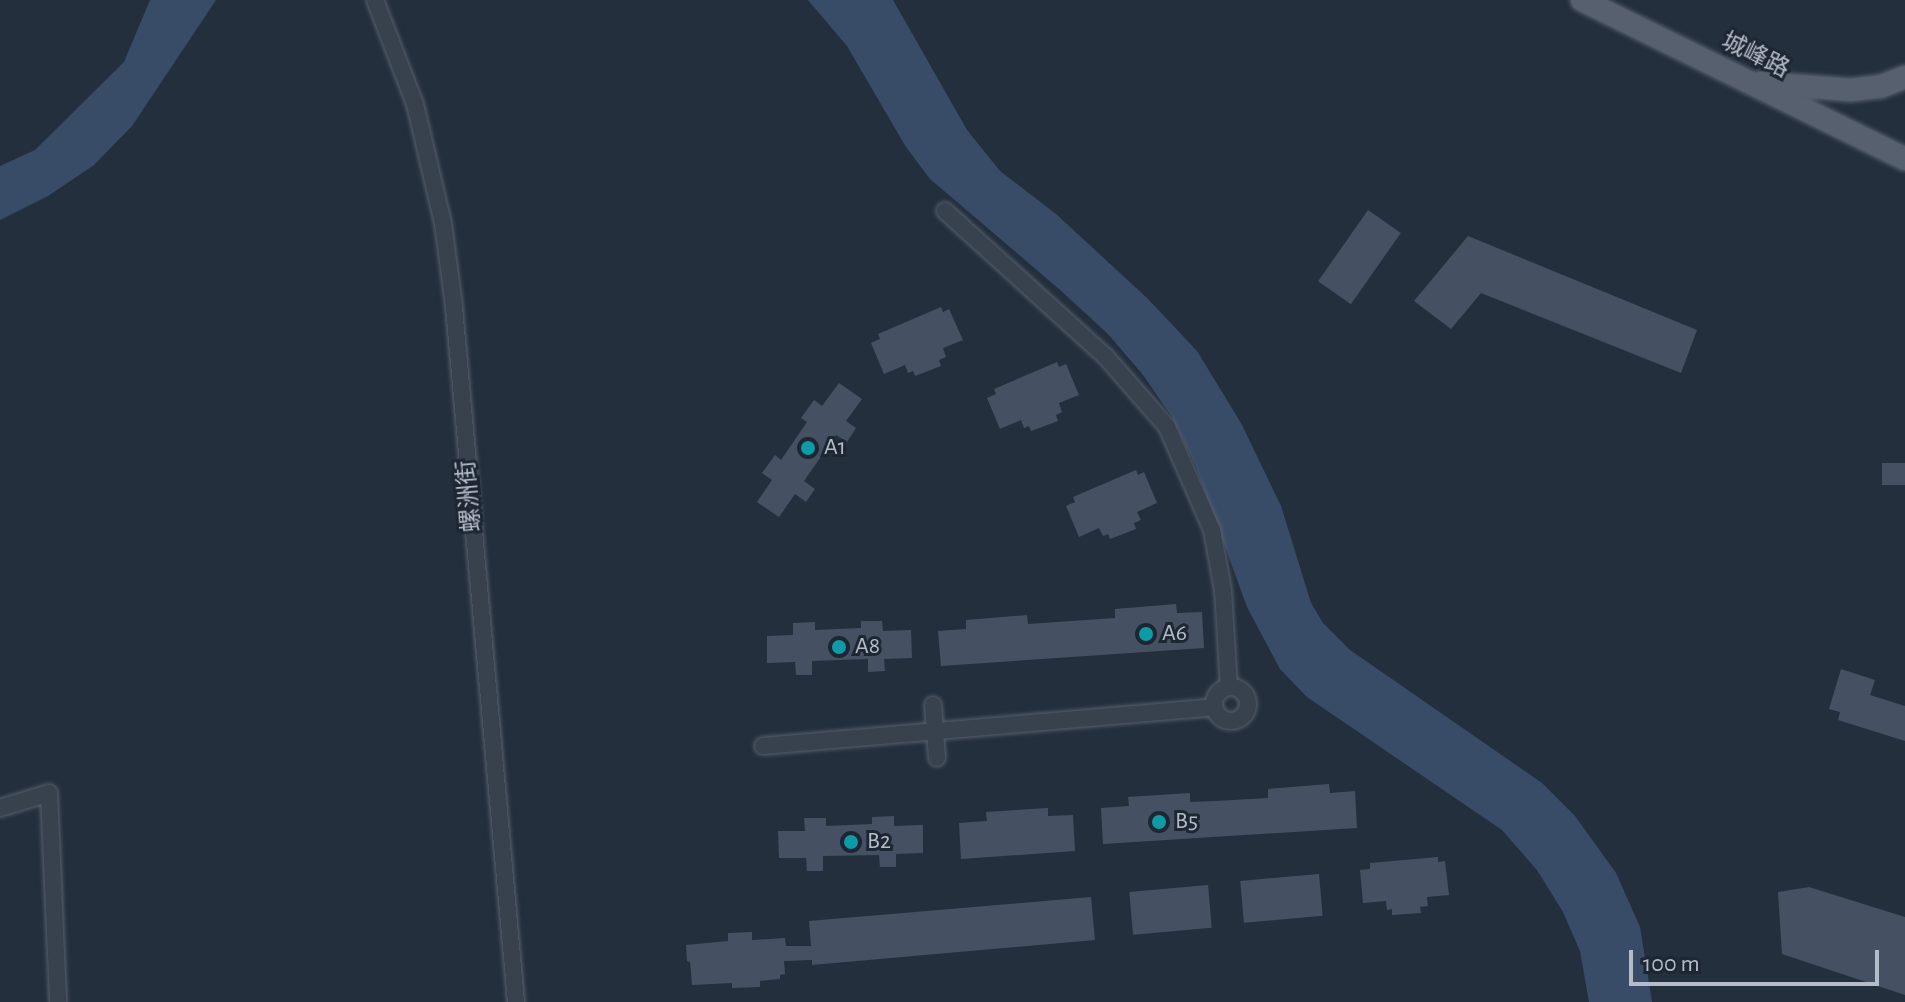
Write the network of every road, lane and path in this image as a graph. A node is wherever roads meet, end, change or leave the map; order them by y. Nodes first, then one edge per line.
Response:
1 (375, 0) edge
2 (1582, 0) edge
3 (1905, 77) edge
4 (1748, 82) junction
5 (1904, 157) edge
6 (945, 211) dead end
7 (1229, 687) junction
8 (933, 705) dead end
9 (1214, 707) junction
10 (935, 731) junction
11 (763, 746) dead end
12 (937, 758) dead end
13 (0, 808) edge
14 (58, 1002) edge
15 (516, 1002) edge

1 - 15 street, 螺洲街
2 - 4 main road, 城峰路
3 - 4 main road
4 - 5 main road, 城峰路
6 - 7 street
7 - 9 street
7 - 9 street
8 - 10 street
9 - 10 street
10 - 11 street
10 - 12 street
13 - 14 street

